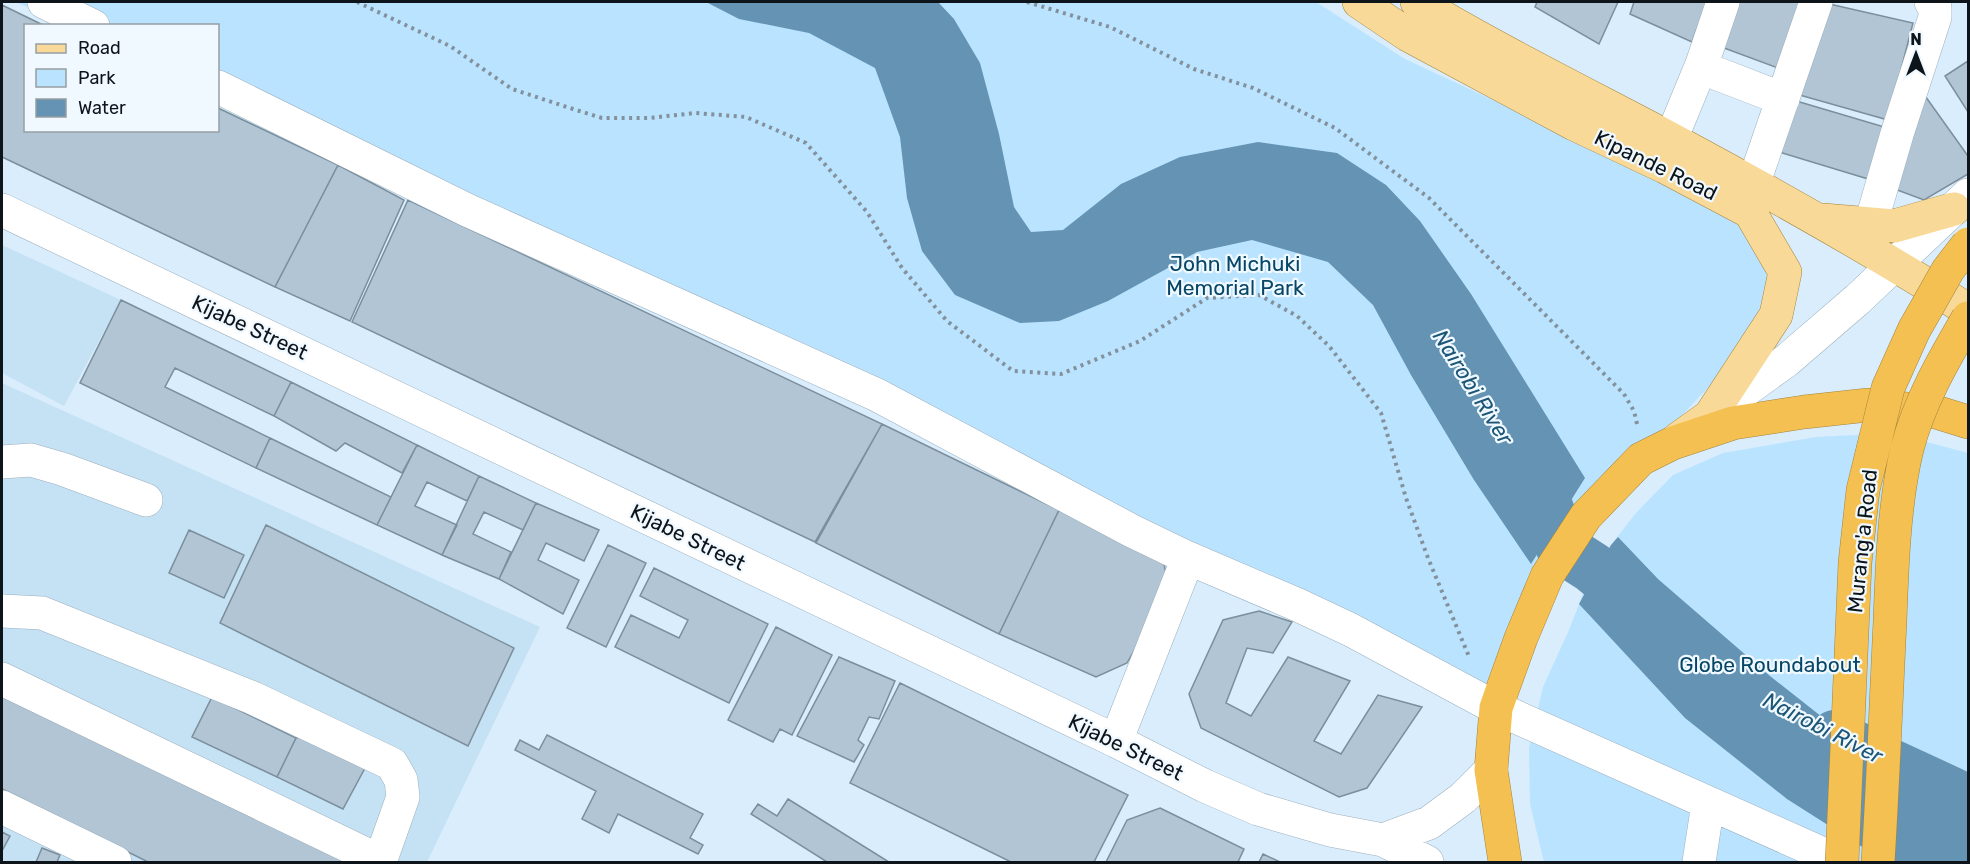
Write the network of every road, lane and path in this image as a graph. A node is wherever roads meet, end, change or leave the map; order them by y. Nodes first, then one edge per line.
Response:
1 (44, 2) edge
2 (357, 2) edge
3 (1027, 2) edge
4 (1359, 2) edge
5 (1416, 2) edge
6 (1723, 2) edge
7 (1816, 2) edge
8 (1931, 2) edge
9 (89, 24) edge
10 (1718, 74) dead end
11 (219, 87) edge
12 (1783, 99) junction
13 (1671, 139) junction
14 (1753, 185) junction
15 (1961, 202) edge
16 (2, 210) edge
17 (1815, 220) junction
18 (1872, 224) junction
19 (1968, 244) edge
20 (1895, 265) junction
21 (1968, 310) edge
22 (1968, 318) edge
23 (1710, 416) junction
24 (1968, 422) edge
25 (1673, 443) junction
26 (1641, 459) junction
27 (2, 462) edge
28 (146, 500) dead end
29 (1188, 558) junction
30 (2, 611) edge
31 (1471, 661) dead end
32 (2, 679) edge
33 (1496, 708) junction
34 (1116, 741) junction
35 (1491, 770) junction
36 (1708, 804) junction
37 (2, 807) edge
38 (1383, 840) junction
39 (115, 862) edge
40 (380, 862) edge
41 (1426, 862) edge
42 (1505, 862) edge
43 (1699, 862) edge
44 (1842, 862) edge
45 (1878, 862) edge

1 - 9 street
2 - 31 path
3 - 26 path
4 - 23 main road, Kipande Road
5 - 13 main road, Kipande Road
6 - 13 street
7 - 12 street
8 - 18 street
10 - 12 street
11 - 29 street
12 - 14 street
13 - 14 main road, Kipande Road
14 - 17 main road, Kipande Road
15 - 18 main road, Kipande Road
15 - 20 street
16 - 34 street, Kijabe Street
17 - 18 main road, Kipande Road
17 - 20 main road, Kipande Road
19 - 44 highway, Murang'a Road, bridge
20 - 21 main road, Kipande Road
20 - 23 street
22 - 45 highway, Murang'a Road, bridge
23 - 25 main road
24 - 25 highway
25 - 26 highway
26 - 33 highway
27 - 28 street
29 - 33 street
29 - 34 street
30 - 40 street
32 - 40 street
33 - 35 highway
33 - 36 street
34 - 38 street, Kijabe Street
35 - 38 street, Kijabe Street
35 - 42 highway
36 - 43 street
36 - 44 street
37 - 39 street
38 - 41 street, Kijabe Street

